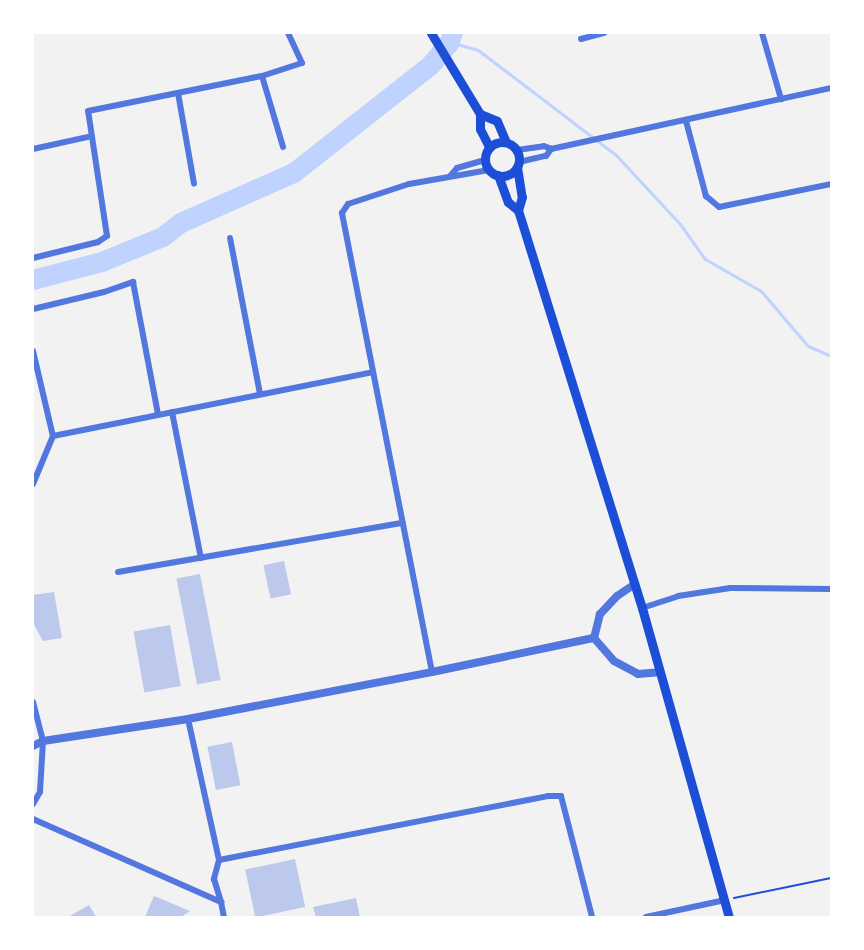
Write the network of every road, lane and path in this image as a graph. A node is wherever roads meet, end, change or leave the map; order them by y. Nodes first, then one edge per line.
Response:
1 (288, 33) edge
2 (431, 33) edge
3 (604, 33) edge
4 (762, 33) edge
5 (581, 39) dead end
6 (262, 76) junction
7 (831, 88) edge
8 (178, 93) junction
9 (781, 99) junction
10 (480, 114) junction
11 (686, 121) junction
12 (92, 136) junction
13 (506, 142) junction
14 (283, 147) dead end
15 (489, 147) junction
16 (33, 149) edge
17 (551, 149) junction
18 (517, 150) junction
19 (485, 160) junction
20 (518, 165) junction
21 (489, 170) junction
22 (451, 175) junction
23 (498, 176) junction
24 (194, 184) dead end
25 (831, 184) edge
26 (518, 210) junction
27 (230, 238) dead end
28 (33, 258) edge
29 (33, 309) edge
30 (33, 351) edge
31 (372, 372) junction
32 (36, 379) edge
33 (260, 394) junction
34 (172, 412) junction
35 (158, 414) junction
36 (52, 436) junction
37 (33, 484) edge
38 (403, 523) junction
39 (201, 558) junction
40 (118, 572) dead end
41 (635, 584) junction
42 (831, 589) edge
43 (642, 608) junction
44 (594, 638) junction
45 (432, 672) junction
46 (659, 672) junction
47 (33, 702) edge
48 (189, 719) junction
49 (33, 740) edge
50 (43, 741) junction
51 (33, 746) edge
52 (33, 804) edge
53 (33, 819) edge
54 (219, 860) junction
55 (831, 878) edge
56 (725, 900) junction
57 (221, 902) junction
58 (224, 917) edge
59 (592, 917) edge
60 (646, 917) edge
61 (729, 917) edge

1 - 6 street
2 - 10 main road
3 - 5 street
4 - 9 street
6 - 8 street
6 - 14 street
7 - 9 street
8 - 12 street
8 - 24 street
9 - 11 street
10 - 13 main road
10 - 15 main road
11 - 17 street
11 - 25 street
12 - 16 street
12 - 28 street
13 - 15 main road
13 - 18 main road
15 - 19 main road
17 - 18 street
17 - 20 street
18 - 20 main road
19 - 21 main road
19 - 22 street
20 - 23 main road
20 - 26 main road
21 - 22 street
21 - 23 main road
22 - 31 street
23 - 26 main road
26 - 41 main road
27 - 33 street
29 - 35 street
30 - 32 street
31 - 33 street
31 - 38 street
32 - 36 street
33 - 34 street
34 - 35 street
34 - 39 street
35 - 36 street
36 - 37 street
38 - 39 street
38 - 45 street
39 - 40 street
41 - 43 main road
41 - 44 street
42 - 43 street
43 - 46 main road
44 - 45 street
44 - 46 street
45 - 48 street
46 - 56 main road
47 - 50 street
48 - 50 street
48 - 54 street
49 - 50 street
50 - 51 street
50 - 52 street
53 - 57 street
54 - 57 street
54 - 59 street
55 - 56 path
56 - 60 street
56 - 61 main road
57 - 58 street

